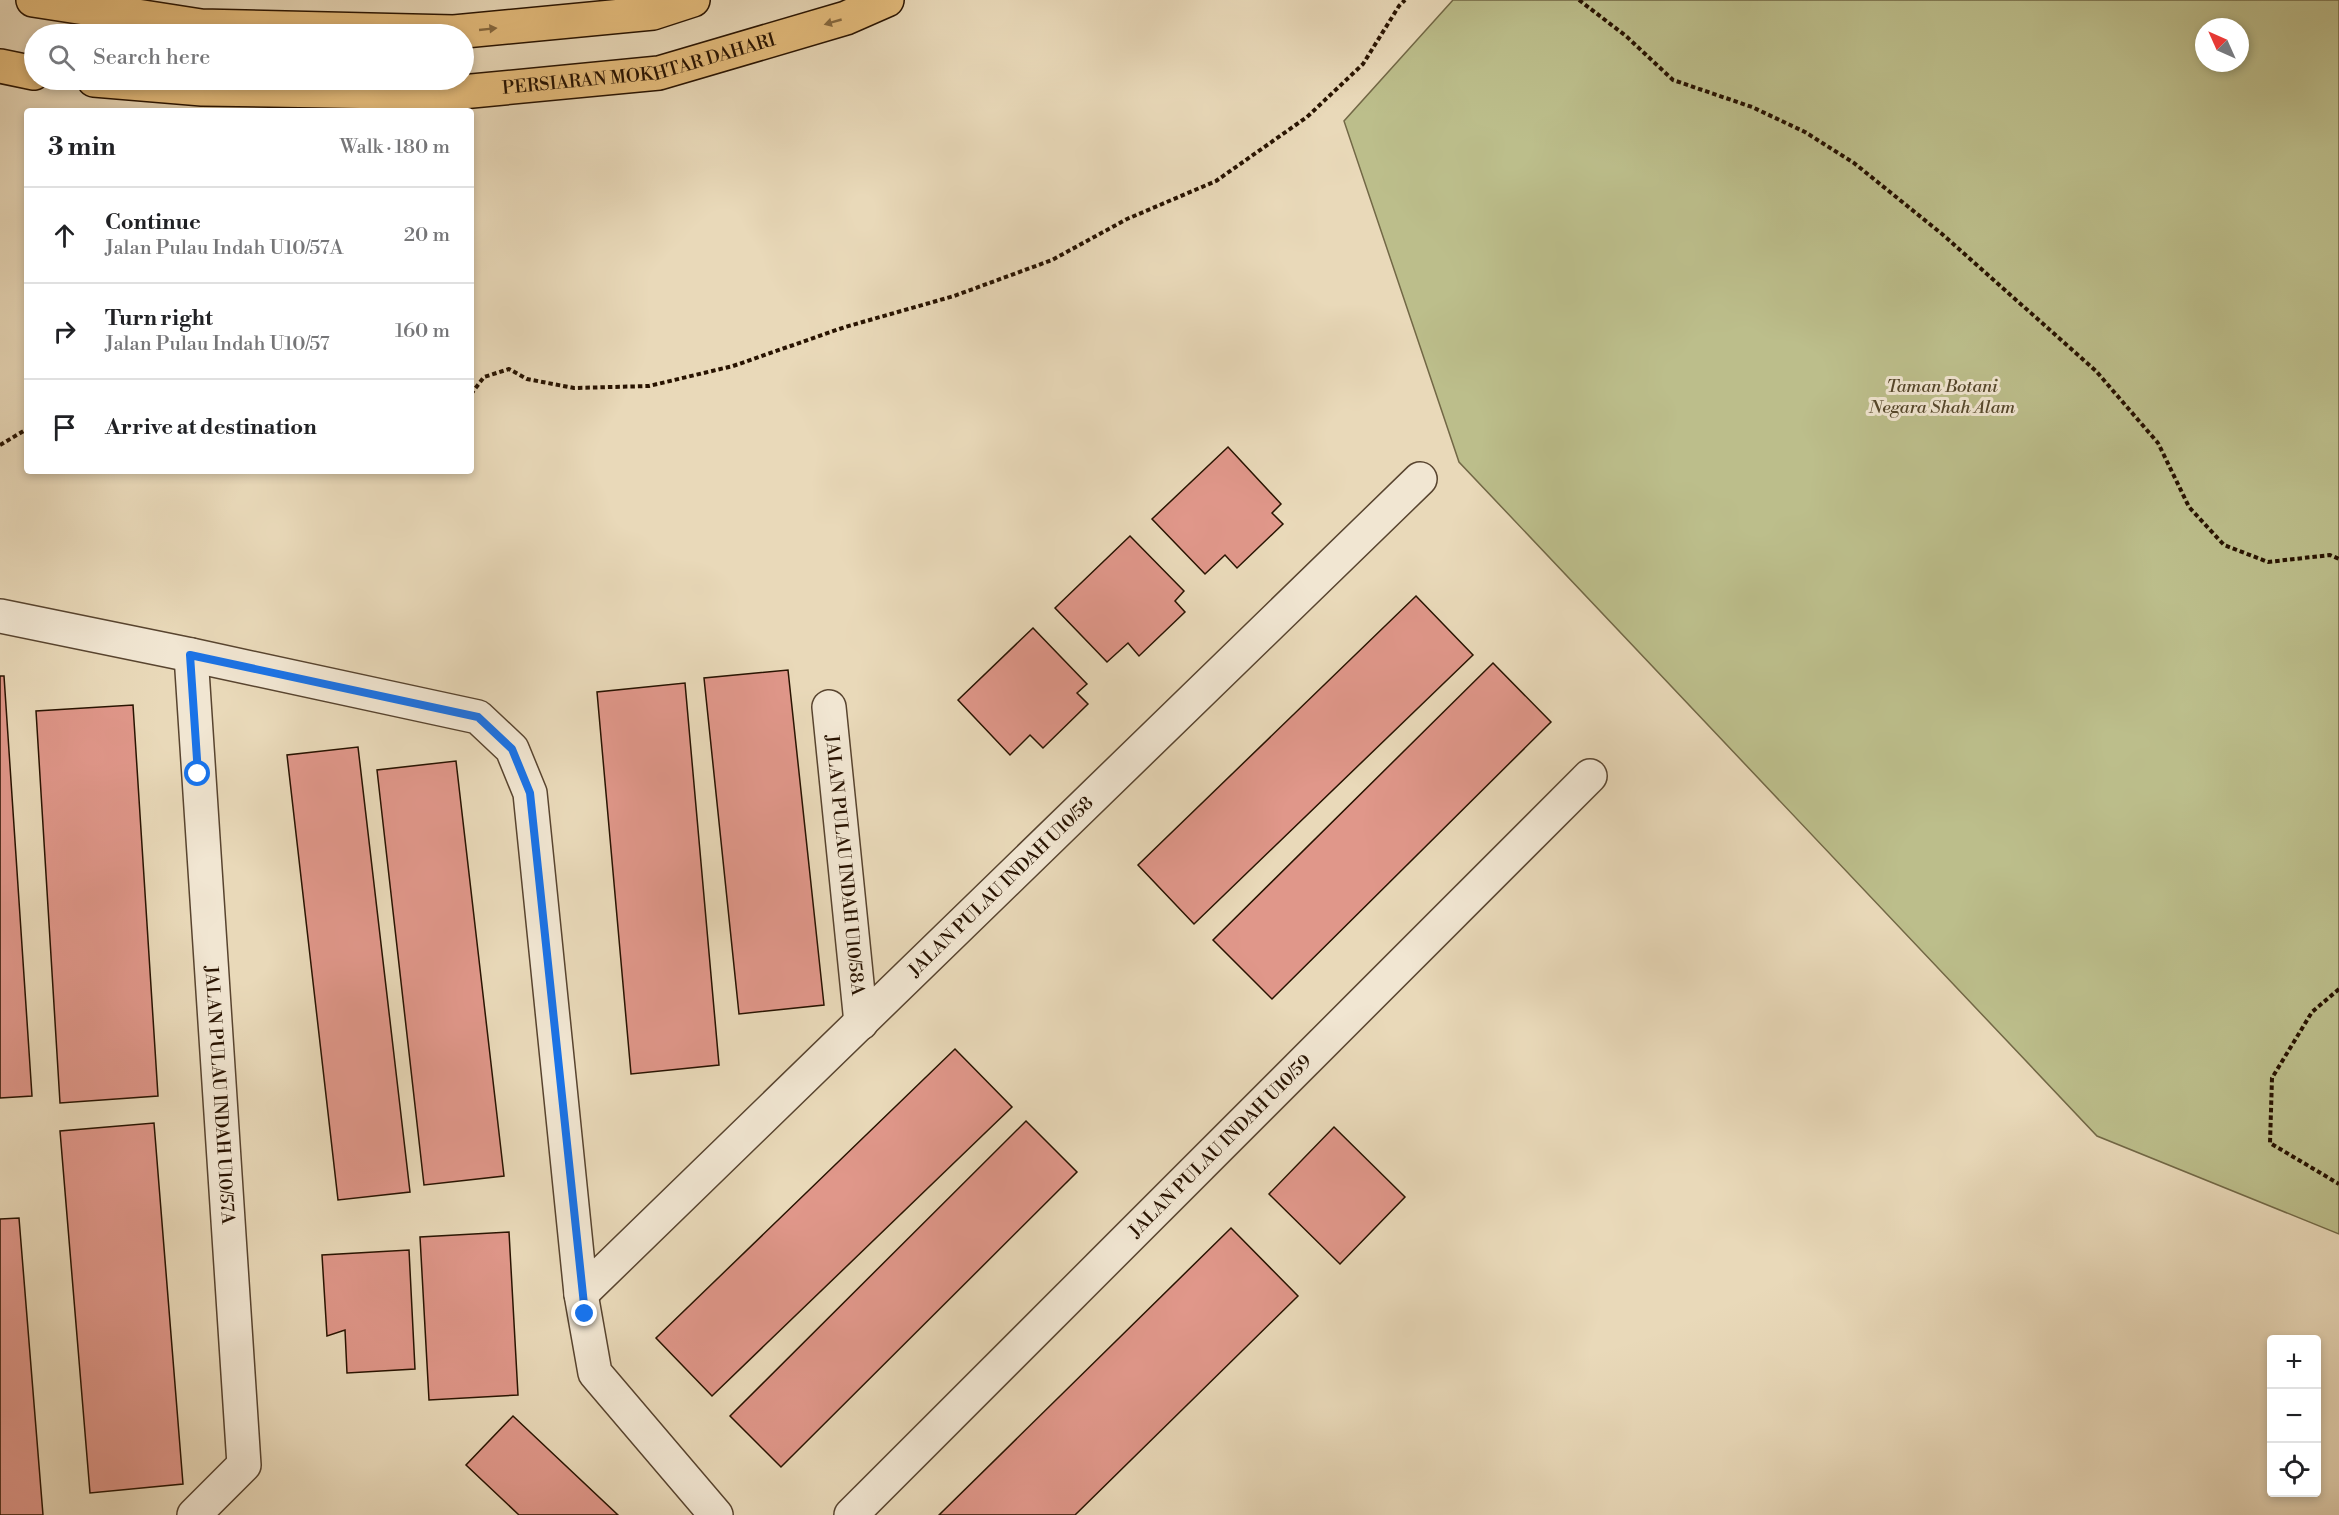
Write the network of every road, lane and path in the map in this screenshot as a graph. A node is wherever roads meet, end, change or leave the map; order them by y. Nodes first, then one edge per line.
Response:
1 (33, 0) edge
2 (693, 0) edge
3 (887, 0) edge
4 (1405, 0) edge
5 (1579, 0) edge
6 (188, 24) edge
7 (474, 30) edge
8 (0, 66) edge
9 (24, 72) edge
10 (24, 74) edge
11 (0, 75) edge
12 (264, 90) edge
13 (474, 390) edge
14 (24, 431) edge
15 (0, 445) edge
16 (1420, 479) dead end
17 (2339, 559) edge
18 (0, 616) edge
19 (190, 655) junction
20 (829, 707) dead end
21 (1590, 776) dead end
22 (2339, 989) edge
23 (861, 1023) junction
24 (2339, 1184) edge
25 (581, 1294) junction
26 (194, 1515) edge
27 (716, 1515) edge
28 (851, 1515) edge

1 -> 6 main road
7 -> 2 main road
3 -> 12 main road, PERSIARAN MOKHTAR DAHARI
4 - 13 path
5 - 17 path
8 - 9 main road
10 - 11 street
14 - 15 path
16 - 23 street, JALAN PULAU INDAH U10/58
18 - 19 street
19 - 25 street
19 - 26 street, JALAN PULAU INDAH U10/57A
20 - 23 street, JALAN PULAU INDAH U10/58A
21 - 28 street, JALAN PULAU INDAH U10/59
22 - 24 path
23 - 25 street, JALAN PULAU INDAH U10/58
25 - 27 street

